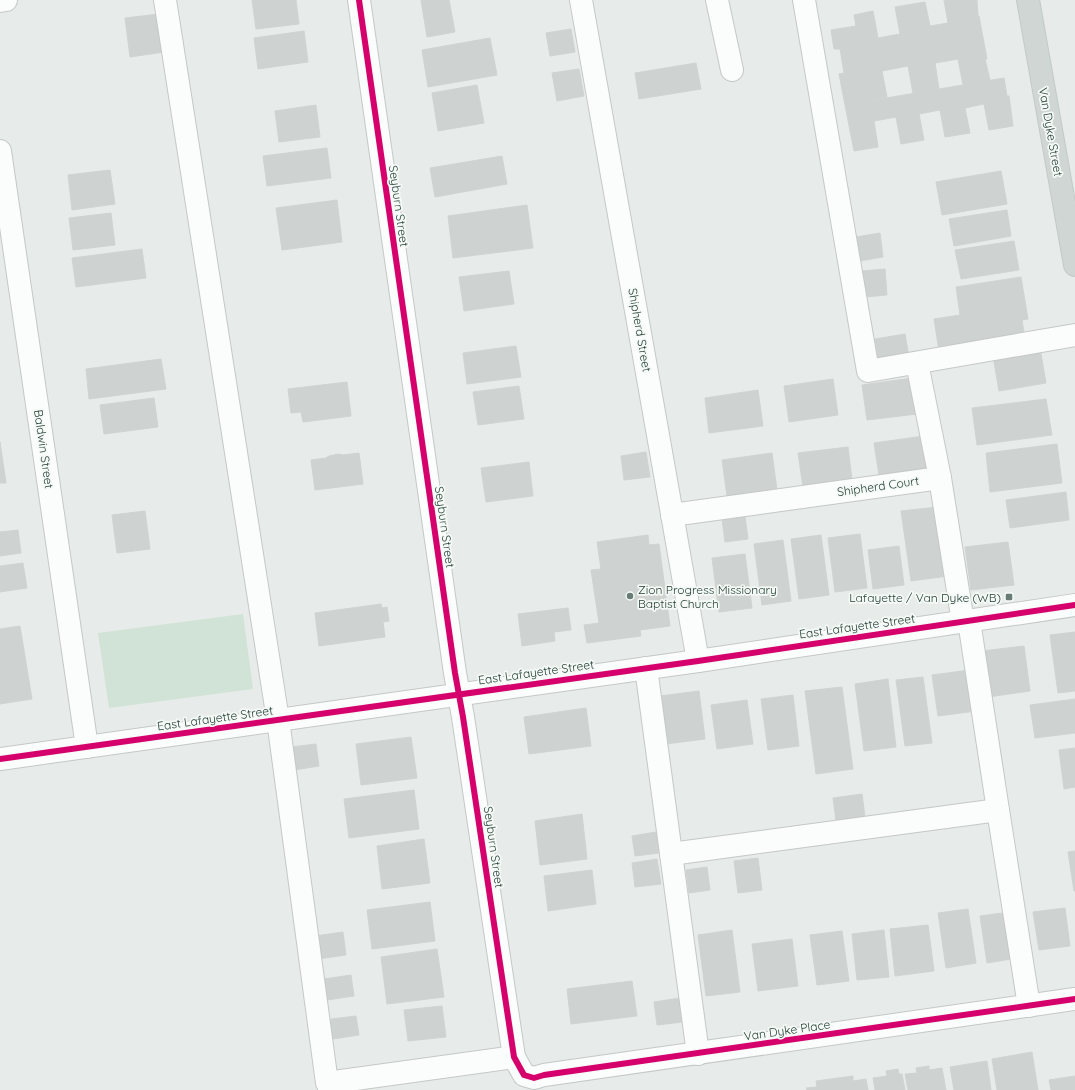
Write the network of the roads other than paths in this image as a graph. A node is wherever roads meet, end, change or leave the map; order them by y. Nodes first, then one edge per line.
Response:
1 (6, 0) edge
2 (165, 0) edge
3 (359, 0) edge
4 (581, 0) edge
5 (717, 0) edge
6 (804, 0) edge
7 (1028, 0) edge
8 (0, 1) edge
9 (732, 70) dead end
10 (0, 151) edge
11 (1075, 265) edge
12 (1075, 335) edge
13 (917, 363) junction
14 (940, 478) junction
15 (672, 516) junction
16 (1075, 605) edge
17 (966, 621) junction
18 (698, 661) junction
19 (646, 668) junction
20 (459, 694) junction
21 (278, 720) junction
22 (87, 747) junction
23 (0, 760) edge
24 (998, 810) junction
25 (671, 854) junction
26 (1075, 999) edge
27 (1029, 1006) junction
28 (698, 1054) junction
29 (514, 1056) junction

1 - 8 street
2 - 21 street
3 - 20 street, Seyburn Street
4 - 15 street, Shipherd Street
5 - 9 street
6 - 13 street
7 - 11 main road, Van Dyke Street
10 - 22 street, Baldwin Street
12 - 13 street
13 - 14 street
14 - 15 street, Shipherd Court
14 - 17 street
15 - 18 street, Shipherd Street
16 - 17 street, East Lafayette Street
17 - 18 street, East Lafayette Street
17 - 24 street
18 - 19 street, East Lafayette Street
19 - 20 street, East Lafayette Street
19 - 25 street
20 - 21 street, East Lafayette Street
20 - 29 street, Seyburn Street
21 - 22 street, East Lafayette Street
21 - 29 street
22 - 23 street, East Lafayette Street
24 - 25 street
24 - 27 street
25 - 28 street
26 - 27 street, Van Dyke Place
27 - 28 street, Van Dyke Place
28 - 29 street, Van Dyke Place

